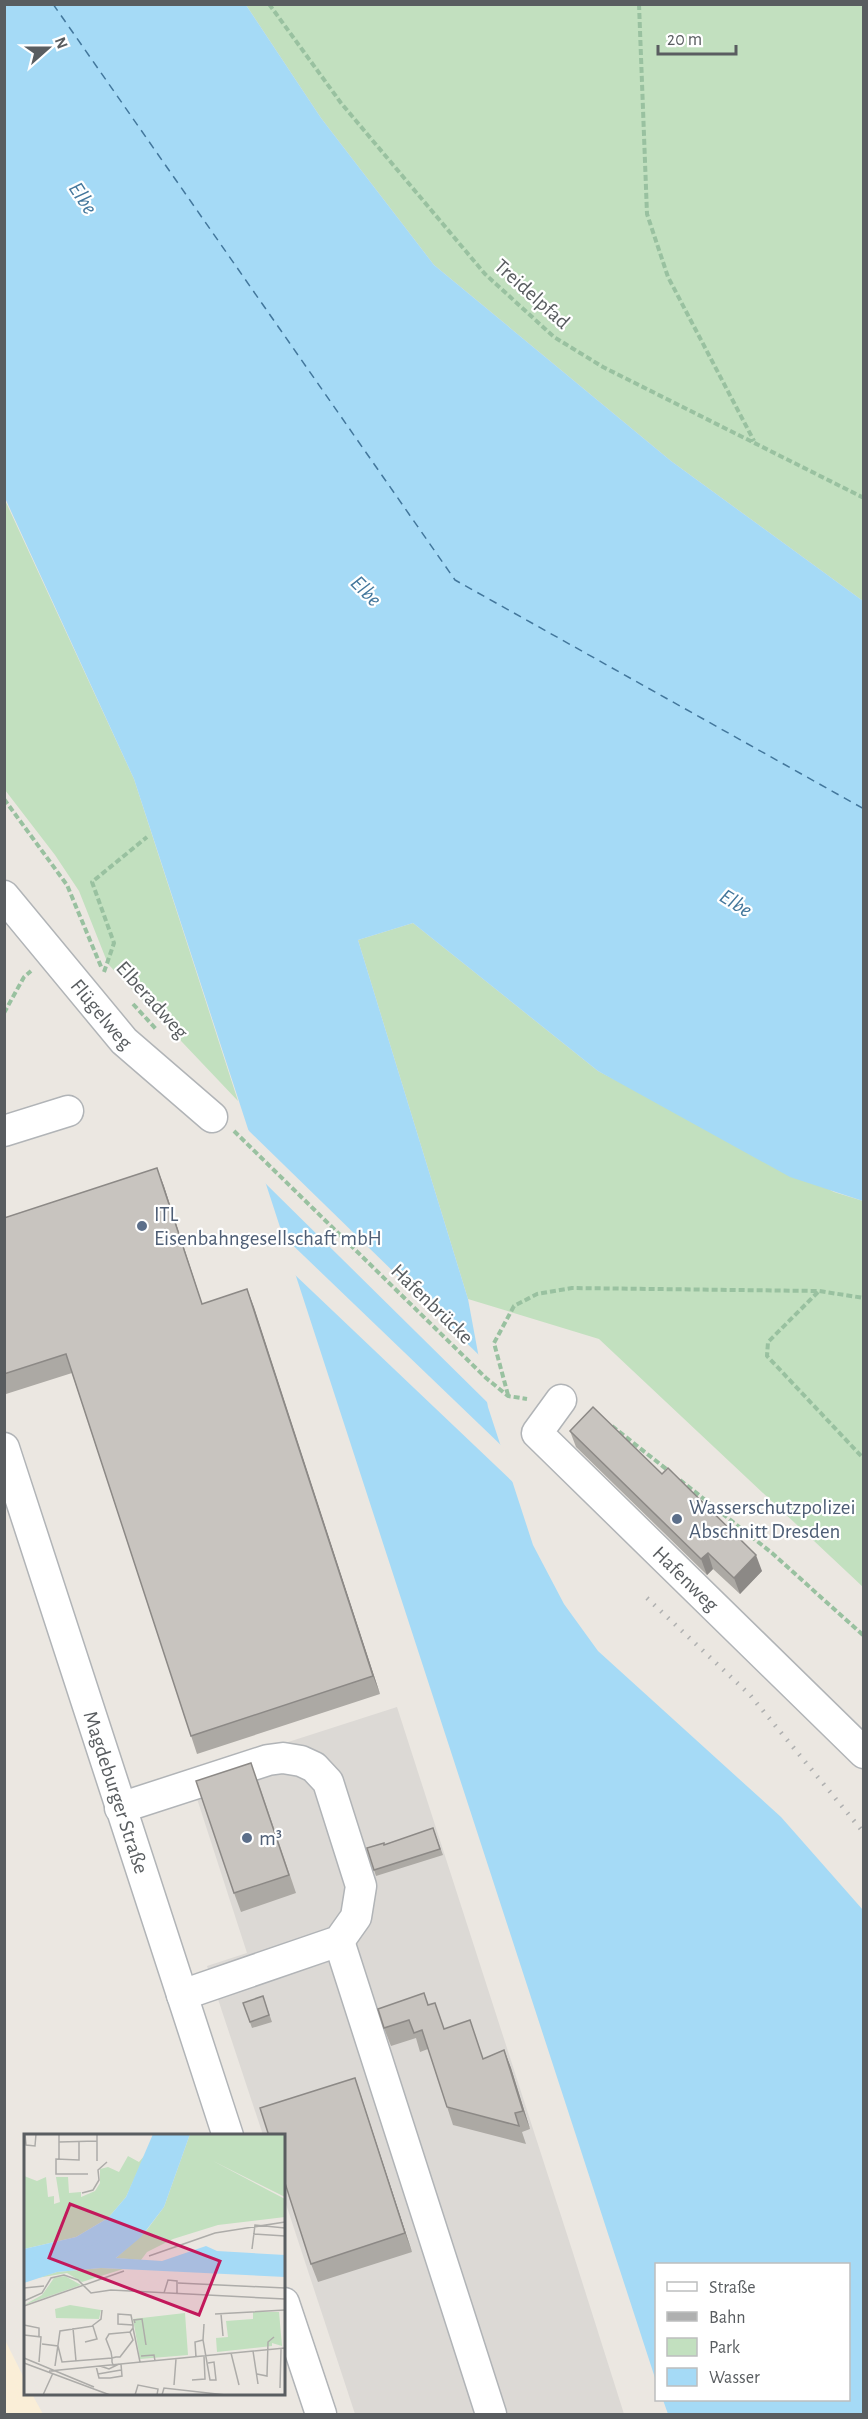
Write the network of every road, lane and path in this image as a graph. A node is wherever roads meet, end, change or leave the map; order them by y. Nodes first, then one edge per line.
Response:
1 (269, 4) edge
2 (639, 4) edge
3 (755, 442) junction
4 (864, 498) edge
5 (4, 799) edge
6 (147, 837) dead end
7 (4, 896) edge
8 (51, 952) junction
9 (127, 998) dead end
10 (4, 1013) edge
11 (158, 1031) dead end
12 (68, 1111) dead end
13 (221, 1122) joint
14 (4, 1131) edge
15 (819, 1291) junction
16 (864, 1298) edge
17 (508, 1395) junction
18 (561, 1400) joint
19 (606, 1422) edge
20 (4, 1448) edge
21 (864, 1459) edge
22 (864, 1636) edge
23 (864, 1753) edge
24 (120, 1808) junction
25 (339, 1941) junction
26 (182, 1995) junction
27 (227, 2134) edge
28 (285, 2306) edge
29 (321, 2415) edge
30 (491, 2415) edge

1 - 3 path, Treidelpfad
2 - 3 path
3 - 4 path, Treidelpfad
5 - 6 path, Elberadweg
7 - 8 street, Flügelweg
8 - 10 path
8 - 13 street, Flügelweg
9 - 11 path, Elberadweg
12 - 14 street
13 - 17 path, Hafenbrücke
15 - 16 path
15 - 17 path
15 - 21 path
17 - 18 path
18 - 23 street, Hafenweg
19 - 22 path
20 - 24 street, Magdeburger Straße
24 - 25 street
24 - 26 street, Magdeburger Straße
25 - 26 street
25 - 30 street
26 - 27 street, Magdeburger Straße
28 - 29 street

